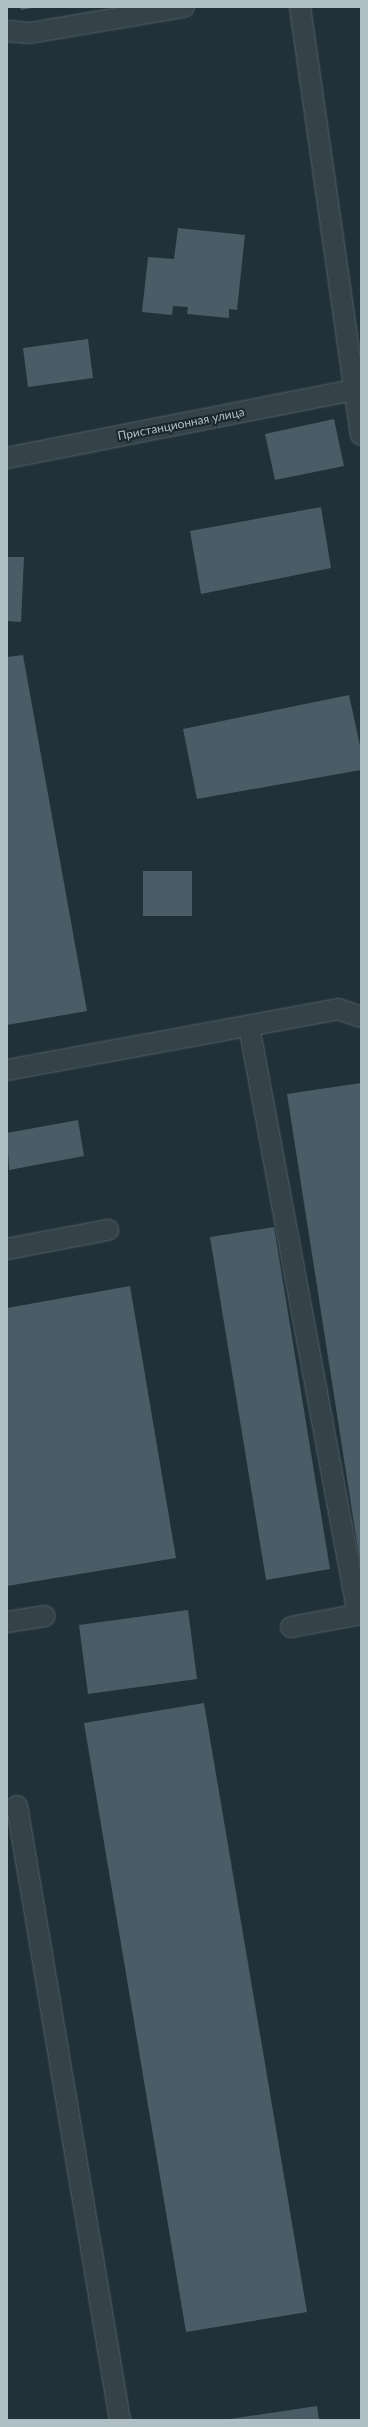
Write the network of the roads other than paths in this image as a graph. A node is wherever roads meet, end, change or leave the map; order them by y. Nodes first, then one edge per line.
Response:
1 (184, 7) edge
2 (300, 7) edge
3 (7, 31) edge
4 (354, 390) junction
5 (361, 435) edge
6 (7, 458) edge
7 (361, 1017) edge
8 (249, 1026) junction
9 (7, 1070) edge
10 (108, 1230) dead end
11 (7, 1250) edge
12 (359, 1614) edge
13 (44, 1616) dead end
14 (7, 1622) edge
15 (291, 1627) dead end
16 (17, 1806) dead end
17 (120, 2420) edge

1 - 3 lane
2 - 4 lane
4 - 5 lane
4 - 6 lane, Пристанционная улица
7 - 8 lane
8 - 9 lane
8 - 12 lane
10 - 11 lane
12 - 15 lane
13 - 14 lane
16 - 17 lane

